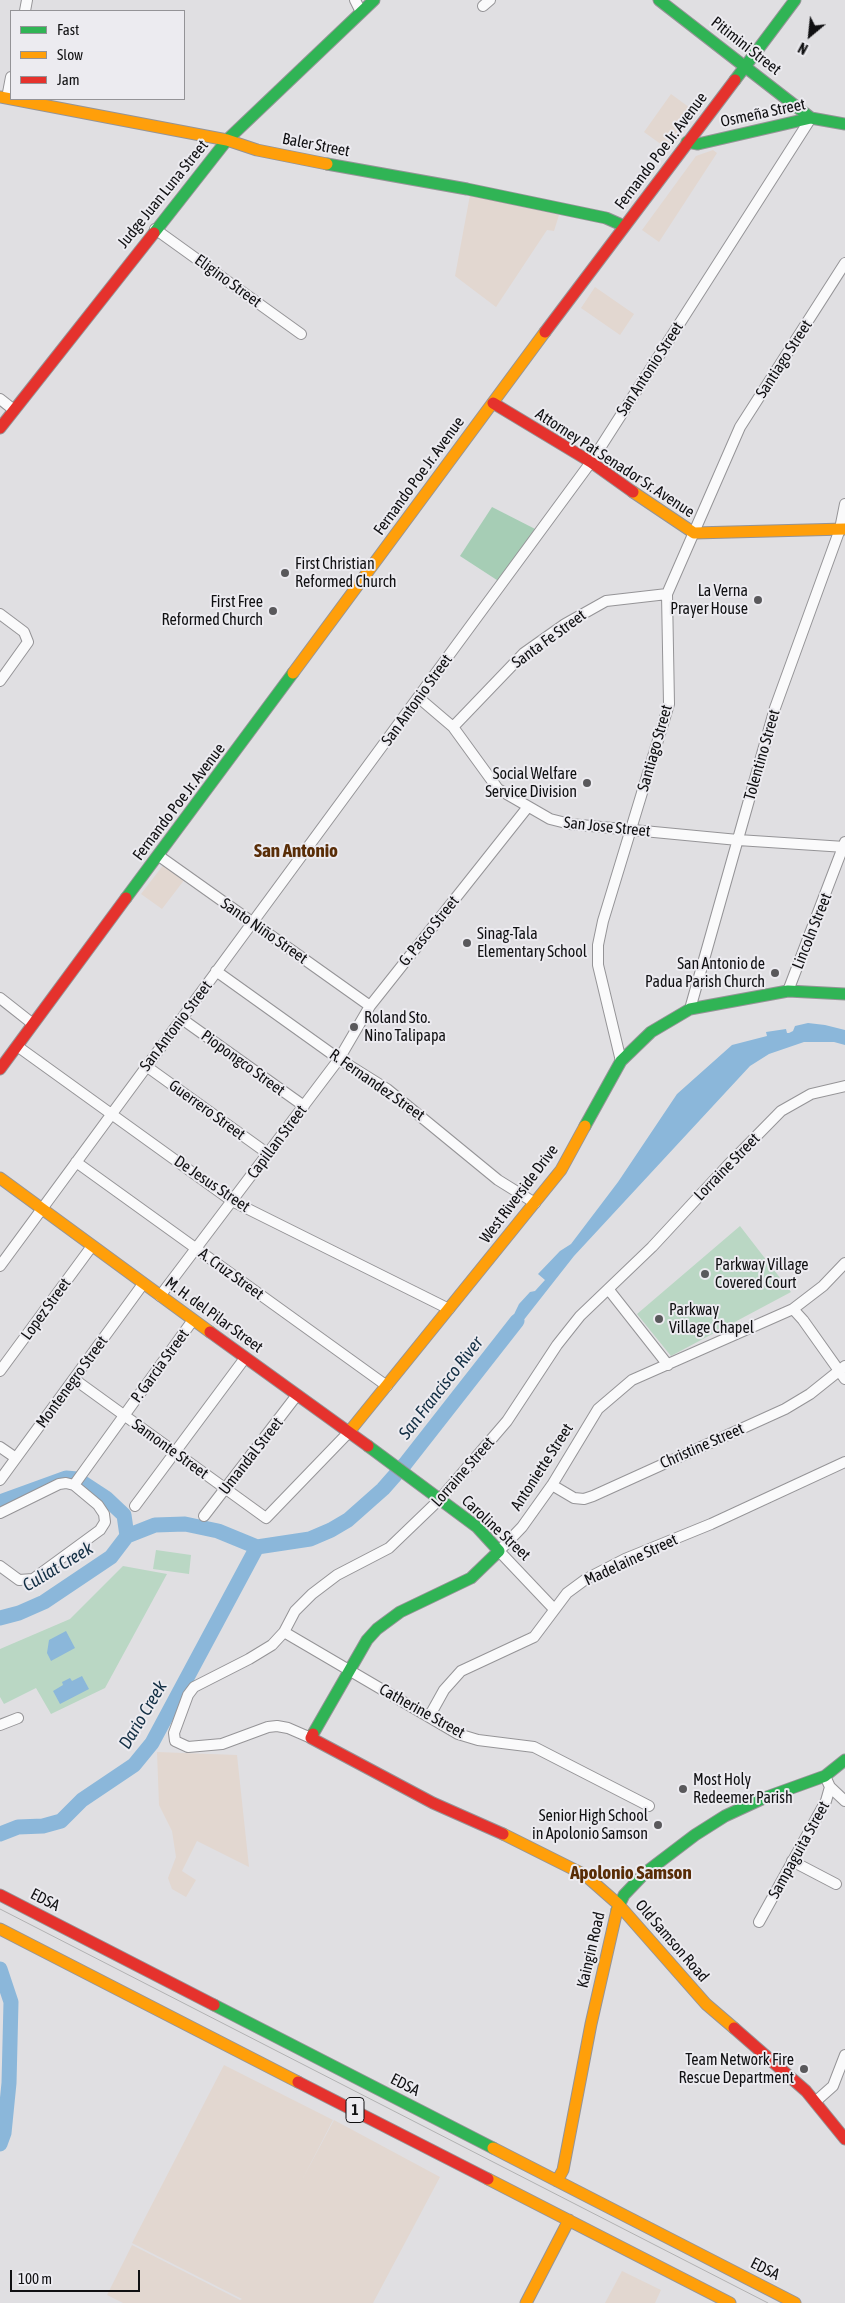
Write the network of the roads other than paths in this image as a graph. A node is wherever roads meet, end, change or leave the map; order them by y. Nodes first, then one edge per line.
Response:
1 (355, 0) edge
2 (374, 0) edge
3 (659, 0) edge
4 (795, 0) edge
5 (361, 12) junction
6 (745, 66) junction
7 (10, 80) edge
8 (3, 98) edge
9 (14, 100) edge
10 (810, 118) junction
11 (845, 124) edge
12 (228, 140) junction
13 (687, 142) junction
14 (624, 226) junction
15 (155, 229) junction
16 (845, 263) edge
17 (301, 334) dead end
18 (0, 399) edge
19 (492, 403) junction
20 (14, 410) junction
21 (0, 428) edge
22 (590, 462) junction
23 (845, 504) edge
24 (842, 529) edge
25 (694, 533) junction
26 (667, 594) junction
27 (0, 614) edge
28 (0, 681) edge
29 (418, 698) junction
30 (453, 727) junction
31 (527, 808) junction
32 (630, 830) junction
33 (738, 840) junction
34 (844, 845) edge
35 (159, 856) junction
36 (252, 924) junction
37 (216, 971) junction
38 (788, 991) junction
39 (845, 994) edge
40 (0, 998) edge
41 (370, 1006) junction
42 (690, 1009) junction
43 (182, 1019) junction
44 (33, 1024) junction
45 (17, 1046) junction
46 (339, 1058) junction
47 (621, 1061) junction
48 (146, 1066) junction
49 (0, 1069) edge
50 (845, 1086) edge
51 (304, 1106) junction
52 (111, 1114) junction
53 (268, 1153) junction
54 (76, 1162) junction
55 (0, 1178) edge
56 (232, 1201) junction
57 (535, 1203) junction
58 (42, 1210) junction
59 (92, 1246) junction
60 (197, 1249) junction
61 (845, 1263) edge
62 (0, 1266) edge
63 (143, 1284) junction
64 (610, 1290) junction
65 (160, 1296) junction
66 (450, 1309) junction
67 (793, 1309) junction
68 (193, 1320) junction
69 (245, 1358) junction
70 (668, 1365) junction
71 (0, 1371) edge
72 (843, 1372) edge
73 (74, 1379) junction
74 (387, 1386) junction
75 (297, 1395) junction
76 (124, 1416) junction
77 (349, 1432) junction
78 (0, 1448) edge
79 (175, 1452) junction
80 (16, 1458) junction
81 (845, 1462) edge
82 (410, 1477) joint
83 (0, 1480) edge
84 (78, 1480) junction
85 (552, 1485) junction
86 (225, 1489) junction
87 (440, 1499) junction
88 (135, 1506) dead end
89 (0, 1513) edge
90 (204, 1516) dead end
91 (266, 1518) joint
92 (499, 1551) junction
93 (0, 1566) edge
94 (554, 1609) junction
95 (284, 1632) junction
96 (351, 1671) junction
97 (18, 1718) dead end
98 (429, 1718) junction
99 (0, 1725) edge
100 (311, 1738) junction
101 (845, 1760) edge
102 (828, 1781) junction
103 (845, 1801) edge
104 (649, 1806) dead end
105 (792, 1861) junction
106 (836, 1884) dead end
107 (4, 1897) edge
108 (618, 1904) junction
109 (760, 1922) dead end
110 (2, 1930) edge
111 (141, 1968) junction
112 (164, 1980) junction
113 (130, 1995) junction
114 (152, 1996) junction
115 (845, 2055) edge
116 (815, 2102) junction
117 (845, 2139) edge
118 (558, 2181) junction
119 (569, 2220) junction
120 (526, 2303) edge
121 (730, 2303) edge
122 (795, 2303) edge

1 - 5 street
2 - 5 main road, Judge Juan Luna Street
3 - 6 main road, Pitimini Street
4 - 6 main road, Fernando Poe Jr. Avenue
5 - 12 main road, Judge Juan Luna Street
6 - 10 main road, Pitimini Street
6 - 13 main road, Fernando Poe Jr. Avenue
7 - 8 street
9 - 12 main road, Baler Street
10 - 11 main road, Osmeña Street
10 - 13 main road, Osmeña Street
10 - 22 street, San Antonio Street
12 - 14 main road, Baler Street
12 - 15 main road, Judge Juan Luna Street
13 - 14 main road, Fernando Poe Jr. Avenue
14 - 19 main road, Fernando Poe Jr. Avenue
15 - 17 street, Eligino Street
15 - 20 main road, Judge Juan Luna Street
16 - 25 street, Santiago Street
18 - 20 street
19 - 22 main road, Attorney Pat Senador Sr. Avenue
19 - 35 main road, Fernando Poe Jr. Avenue
20 - 21 main road, Judge Juan Luna Street
22 - 25 main road, Attorney Pat Senador Sr. Avenue
22 - 29 street, San Antonio Street
23 - 24 street, Tolentino Street
24 - 25 main road, Attorney Pat Senador Sr. Avenue
24 - 33 street, Tolentino Street
25 - 26 street, Santiago Street
26 - 30 street, Santa Fe Street
26 - 32 street, Santiago Street
27 - 28 street
29 - 30 street, San Jose Street
29 - 36 street, San Antonio Street
30 - 31 street, San Jose Street
31 - 32 street, San Jose Street
31 - 41 street, G. Pasco Street
32 - 33 street, San Jose Street
32 - 47 street, Santiago Street
33 - 34 street, San Jose Street
33 - 42 street, Tolentino Street
34 - 38 street, Lincoln Street
35 - 36 street, Santo Niño Street
35 - 44 main road, Fernando Poe Jr. Avenue
36 - 37 street, San Antonio Street
36 - 41 street, Santo Niño Street
37 - 43 street, San Antonio Street
37 - 46 street, R. Fernandez Street
38 - 39 main road, West Riverside Drive
38 - 42 main road, West Riverside Drive
40 - 44 street
41 - 46 street, G. Pasco Street
42 - 47 main road, West Riverside Drive
43 - 48 street, San Antonio Street
43 - 51 street, Piopongco Street
44 - 45 main road, Fernando Poe Jr. Avenue
45 - 49 main road, Fernando Poe Jr. Avenue
45 - 52 street, De Jesus Street
46 - 51 street, Capillan Street
46 - 57 street, R. Fernandez Street
47 - 57 main road, West Riverside Drive
48 - 52 street, San Antonio Street
48 - 53 street, Guerrero Street
50 - 64 street, Lorraine Street
51 - 53 street, Capillan Street
52 - 54 street, San Antonio Street
52 - 56 street, De Jesus Street
53 - 56 street, Capillan Street
54 - 58 street, San Antonio Street
54 - 60 street, A. Cruz Street
55 - 58 main road, M. H. del Pilar Street
56 - 60 street, Capillan Street
56 - 66 street, De Jesus Street
57 - 66 main road, West Riverside Drive
58 - 59 main road, M. H. del Pilar Street
58 - 62 street, San Antonio Street
59 - 63 main road, M. H. del Pilar Street
59 - 71 street, Lopez Street
60 - 65 street, Capillan Street
60 - 74 street, A. Cruz Street
61 - 67 street, Antoniette Street
63 - 65 main road, M. H. del Pilar Street
63 - 73 street, Montenegro Street
64 - 70 street
64 - 87 street, Lorraine Street
65 - 68 main road, M. H. del Pilar Street
66 - 74 main road, West Riverside Drive
67 - 70 street, Antoniette Street
67 - 72 street
68 - 69 main road, M. H. del Pilar Street
68 - 76 street, P. Garcia Street
69 - 75 main road, M. H. del Pilar Street
69 - 79 street
70 - 85 street, Antoniette Street
72 - 85 street, Christine Street
73 - 76 street, Samonte Street
73 - 80 street, Montenegro Street
74 - 77 main road, West Riverside Drive
75 - 77 main road, M. H. del Pilar Street
75 - 86 street, Umandal Street
76 - 79 street, Samonte Street
76 - 84 street, P. Garcia Street
77 - 82 main road, M. H. del Pilar Street
77 - 91 street, West Riverside Drive
78 - 80 street
79 - 86 street, Samonte Street
79 - 88 street
80 - 83 street, Montenegro Street
81 - 94 street, Madelaine Street
82 - 87 main road, Caroline Street
84 - 89 street
84 - 93 street
85 - 92 street, Antoniette Street
86 - 90 street, Umandal Street
86 - 91 street, Samonte Street
87 - 92 main road, Caroline Street
87 - 95 street, Lorraine Street
92 - 94 street, Caroline Street
92 - 96 main road, Antoniette Street
94 - 98 street, Madelaine Street
95 - 96 street, Catherine Street
95 - 100 street, Lorraine Street
96 - 98 street, Catherine Street
96 - 100 main road, Antoniette Street
97 - 99 street
98 - 104 street, Catherine Street
100 - 108 main road, Old Samson Road
101 - 102 main road, Kaingin Road
102 - 103 street
102 - 105 street, Sampaguita Street
102 - 108 main road, Kaingin Road
105 - 106 street
105 - 109 street, Sampaguita Street
107 - 111 main road, EDSA / 1
108 - 116 main road, Old Samson Road
108 - 118 main road, Kaingin Road
110 - 113 main road, 1
111 - 112 main road, EDSA / 1
111 - 113 main road
112 - 114 main road
112 - 118 main road, EDSA / 1
113 - 114 main road, 1
114 - 119 main road, 1
115 - 116 street
116 - 117 main road, Old Samson Road
118 - 122 main road, EDSA / 1
119 - 120 main road
119 - 121 main road, 1

